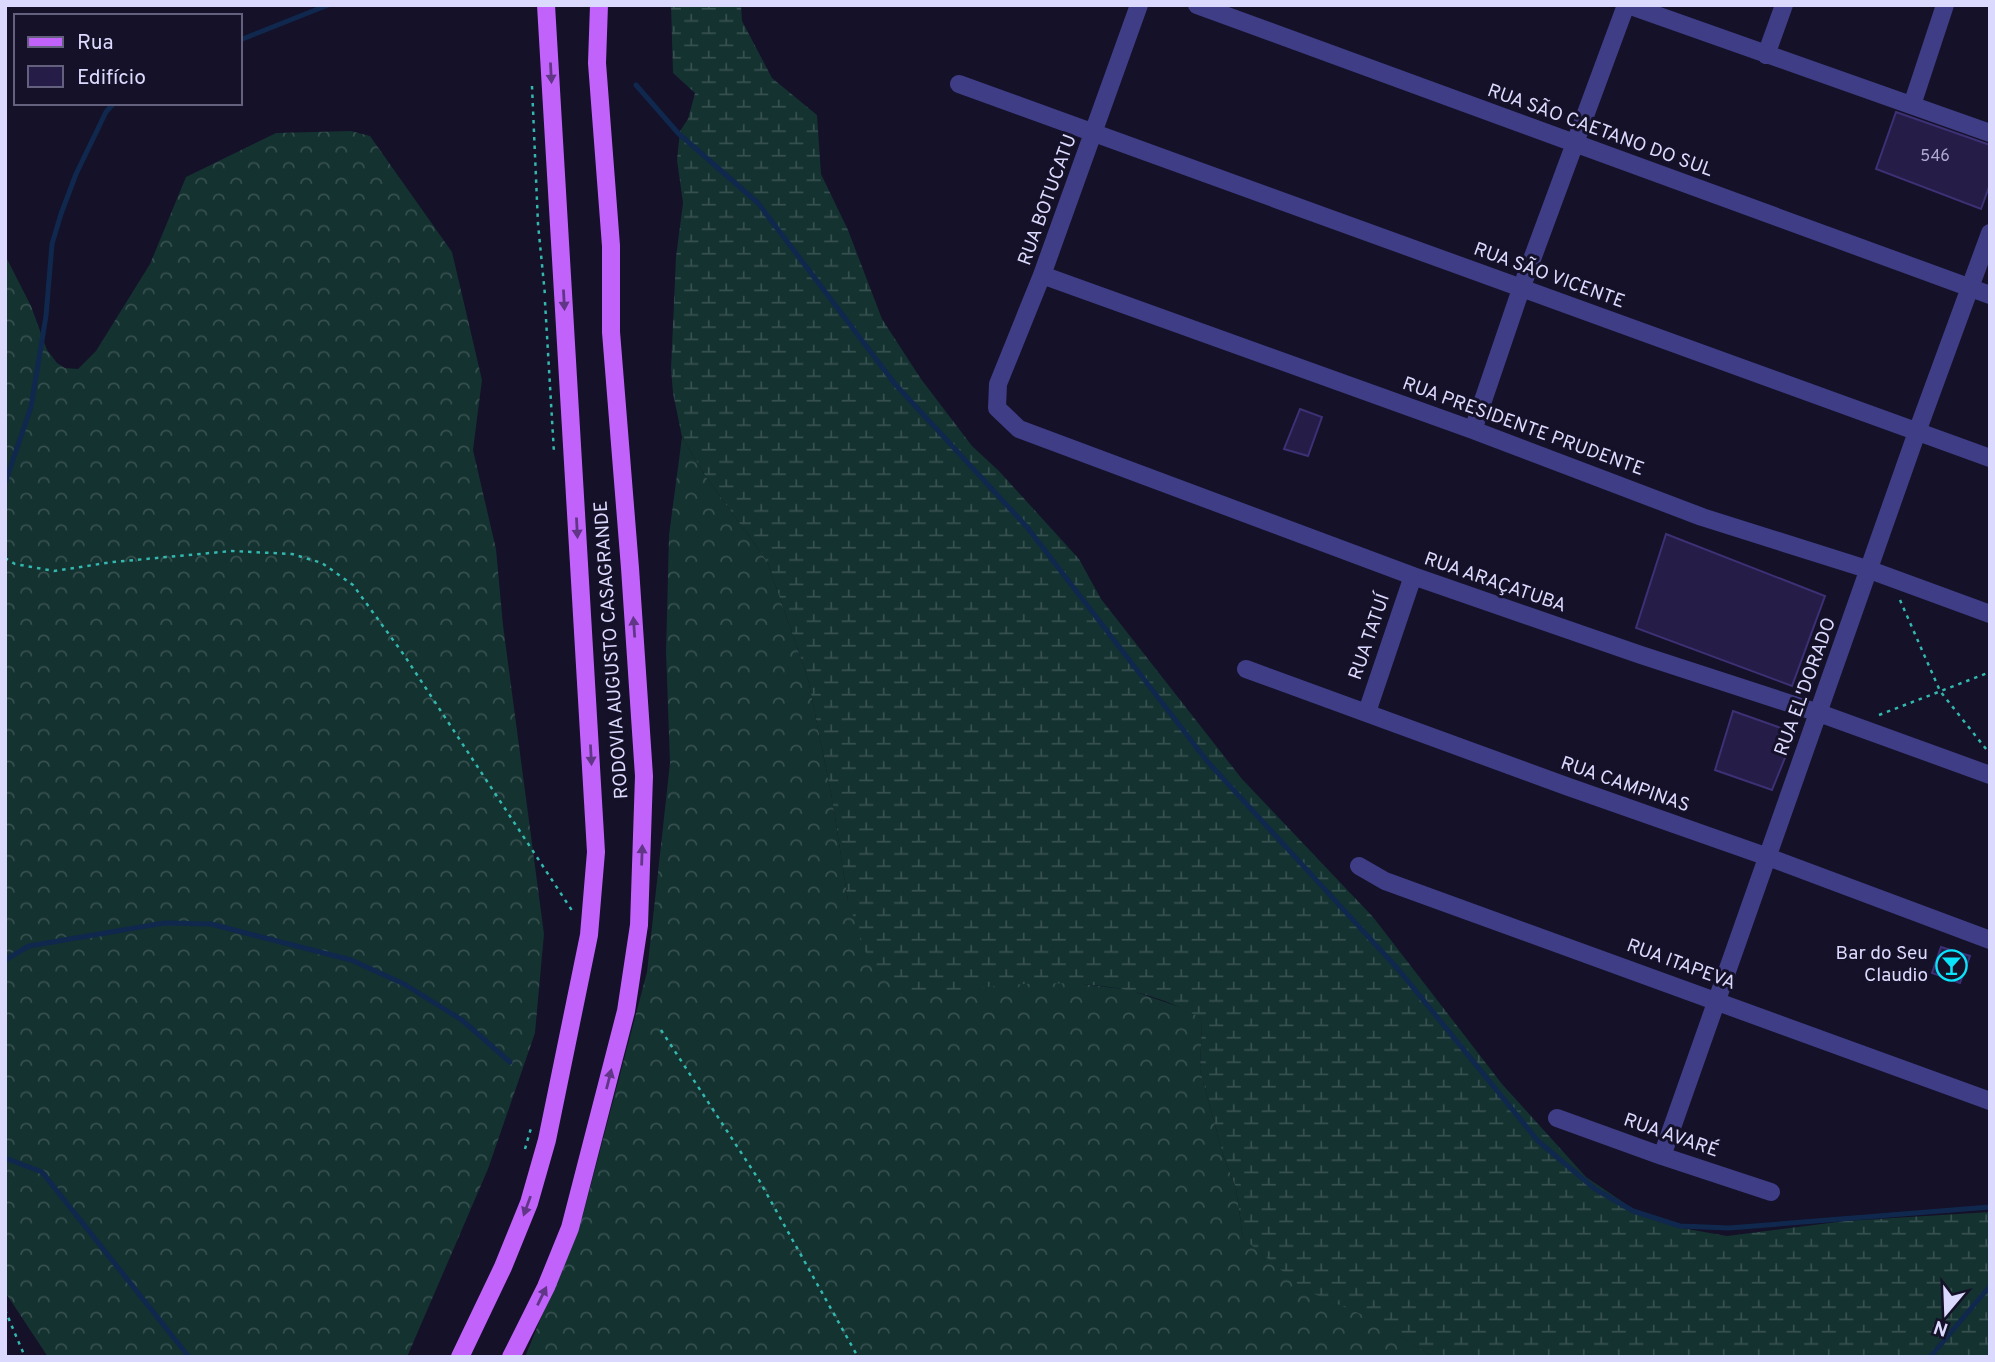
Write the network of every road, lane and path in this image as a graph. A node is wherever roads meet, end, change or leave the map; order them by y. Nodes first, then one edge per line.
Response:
1 (546, 5) edge
2 (599, 5) edge
3 (1139, 5) edge
4 (1196, 5) edge
5 (1627, 5) edge
6 (1784, 5) edge
7 (1945, 5) edge
8 (1766, 55) junction
9 (532, 78) dead end
10 (959, 84) dead end
11 (1912, 105) junction
12 (1095, 132) junction
13 (1990, 133) edge
14 (1576, 144) junction
15 (1990, 233) edge
16 (1042, 275) junction
17 (1970, 288) junction
18 (1521, 289) junction
19 (1990, 295) edge
20 (997, 408) joint
21 (1473, 430) junction
22 (1917, 432) junction
23 (1990, 458) edge
24 (555, 463) dead end
25 (5, 558) edge
26 (1870, 570) junction
27 (1413, 576) junction
28 (1891, 578) junction
29 (1990, 614) edge
30 (1247, 669) dead end
31 (1990, 673) edge
32 (1940, 691) junction
33 (1367, 712) junction
34 (1819, 713) junction
35 (1852, 725) junction
36 (1990, 754) edge
37 (1990, 775) edge
38 (1768, 857) junction
39 (1359, 866) dead end
40 (576, 904) dead end
41 (573, 911) dead end
42 (574, 917) dead end
43 (1990, 940) edge
44 (1717, 1001) junction
45 (661, 1030) dead end
46 (1990, 1101) edge
47 (534, 1116) dead end
48 (1557, 1118) dead end
49 (1662, 1156) junction
50 (523, 1157) dead end
51 (1771, 1192) dead end
52 (5, 1310) edge
53 (25, 1357) edge
54 (460, 1357) edge
55 (511, 1357) edge
56 (858, 1357) edge

1 -> 54 main road
55 -> 2 main road, RODOVIA AUGUSTO CASAGRANDE
3 - 12 street, RUA BOTUCATU
4 - 14 street, RUA SÃO CAETANO DO SUL
5 - 8 street
5 - 14 street
6 - 8 street
7 - 11 street
8 - 11 street
9 - 24 path
10 - 12 street, RUA SÃO VICENTE
11 - 13 street
12 - 16 street, RUA BOTUCATU
12 - 18 street, RUA SÃO VICENTE
14 - 17 street, RUA SÃO CAETANO DO SUL
14 - 18 street
15 - 17 street, RUA EL'DORADO
16 - 20 street, RUA BOTUCATU
16 - 21 street, RUA PRESIDENTE PRUDENTE
17 - 19 street, RUA SÃO CAETANO DO SUL
17 - 22 street, RUA EL'DORADO
18 - 21 street
18 - 22 street, RUA SÃO VICENTE
20 - 27 street, RUA ARAÇATUBA
21 - 26 street, RUA PRESIDENTE PRUDENTE
22 - 23 street, RUA SÃO VICENTE
22 - 26 street, RUA EL'DORADO
25 - 41 path
26 - 28 street, RUA PRESIDENTE PRUDENTE
26 - 34 street, RUA EL'DORADO
27 - 33 street, RUA TATUÍ
27 - 34 street, RUA ARAÇATUBA
28 - 29 street, RUA PRESIDENTE PRUDENTE
28 - 32 path
30 - 33 street, RUA CAMPINAS
31 - 32 path
32 - 35 path
32 - 36 path
33 - 38 street, RUA CAMPINAS
34 - 35 street, RUA ARAÇATUBA
34 - 38 street, RUA EL'DORADO
35 - 37 street, RUA ARAÇATUBA
38 - 43 street, RUA CAMPINAS
38 - 44 street, RUA EL'DORADO
39 - 44 street, RUA ITAPEVA
40 - 42 path
44 - 46 street, RUA ITAPEVA
44 - 49 street, RUA EL'DORADO
45 - 56 path
47 - 50 path
48 - 49 street, RUA AVARÉ
49 - 51 street, RUA AVARÉ
52 - 53 path

